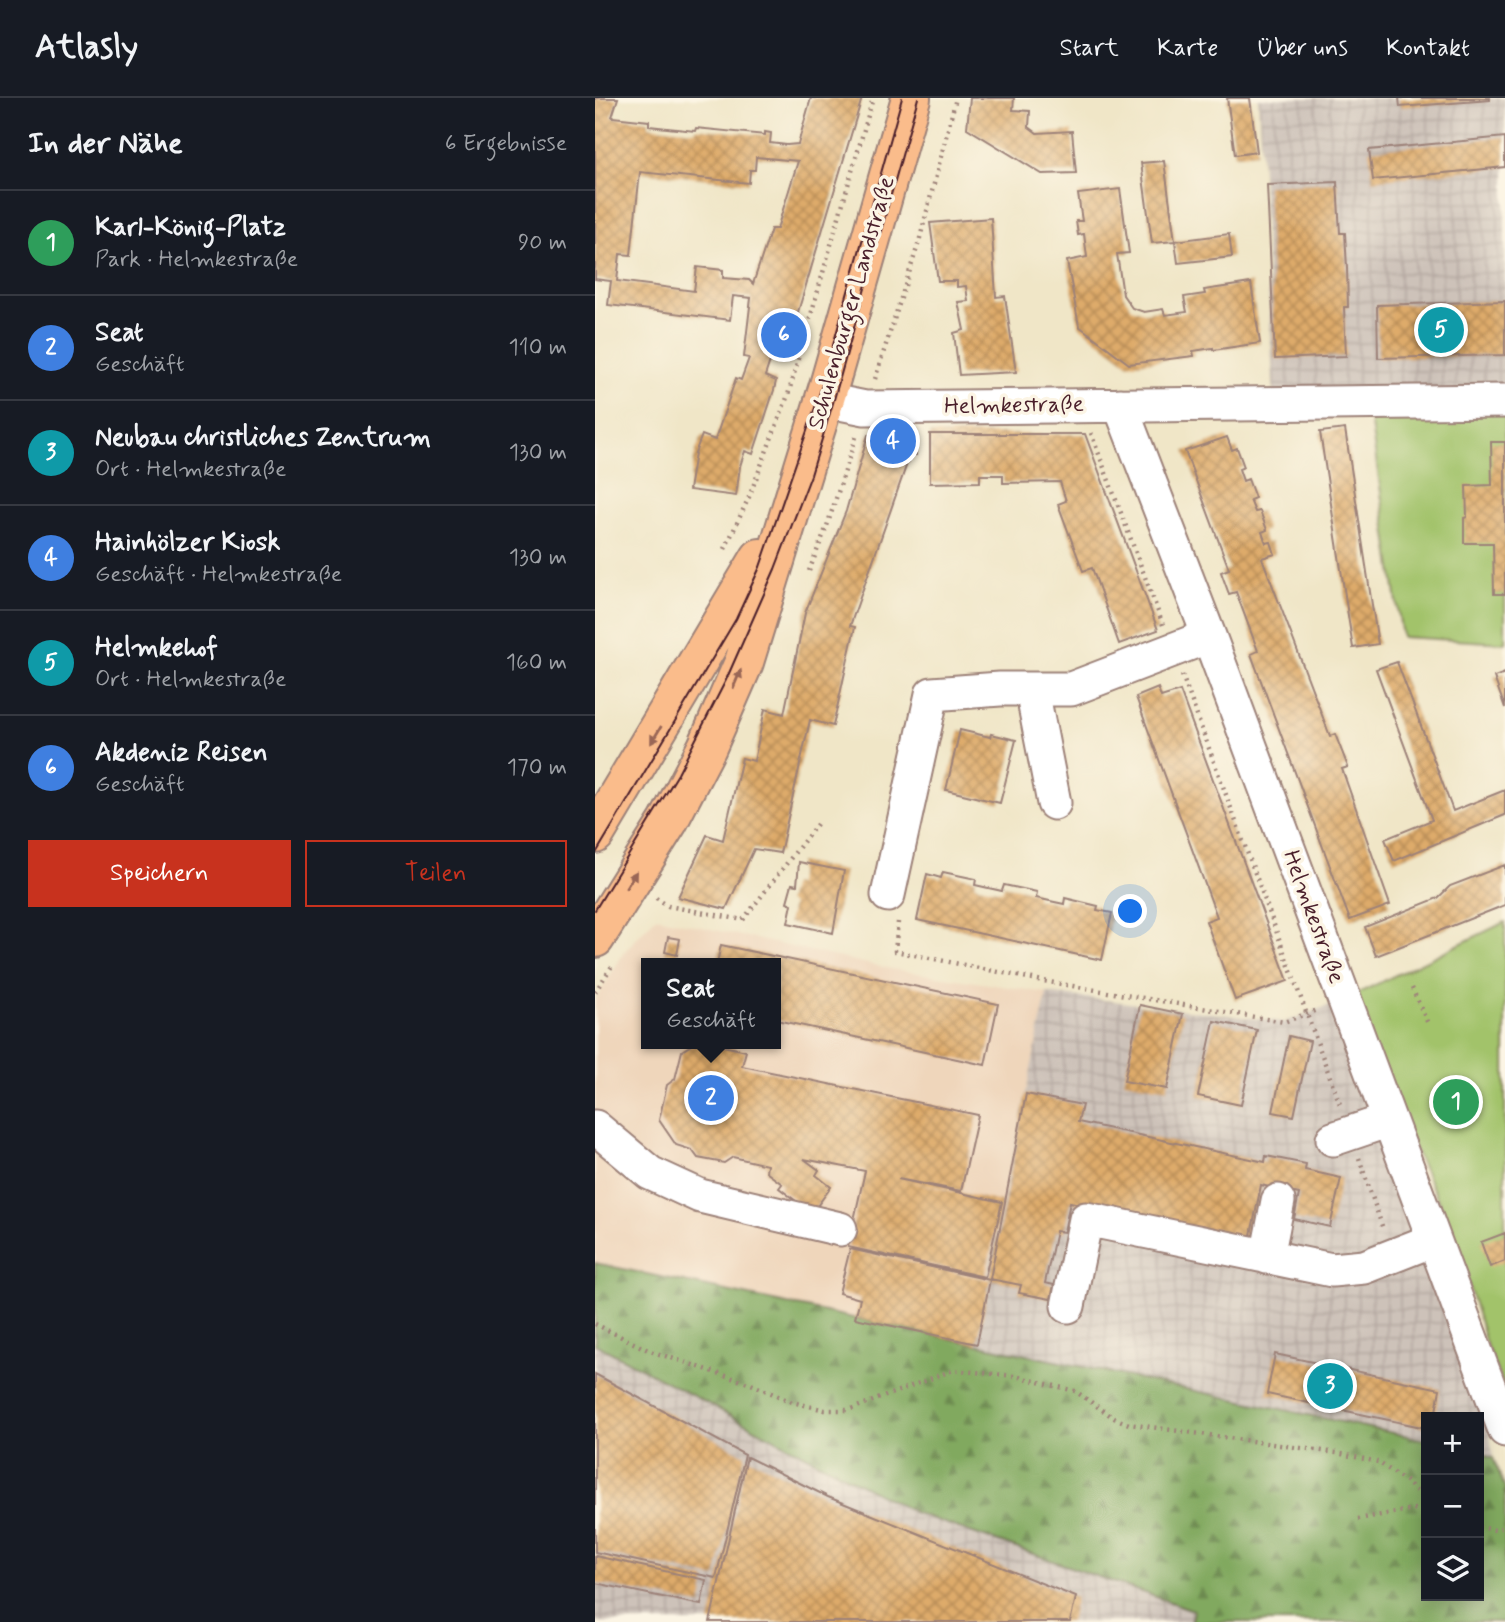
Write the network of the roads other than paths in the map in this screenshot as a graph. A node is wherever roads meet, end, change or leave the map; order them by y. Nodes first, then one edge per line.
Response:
1 (911, 98) edge
2 (825, 400) junction
3 (1505, 401) edge
4 (1120, 405) junction
5 (790, 508) junction
6 (1209, 636) junction
7 (1032, 690) junction
8 (1054, 803) dead end
9 (595, 834) edge
10 (888, 895) road end
11 (595, 938) edge
12 (1389, 1120) junction
13 (595, 1127) edge
14 (1342, 1136) road end
15 (1278, 1201) dead end
16 (840, 1229) dead end
17 (1433, 1240) junction
18 (1267, 1257) junction
19 (1069, 1306) dead end
20 (1493, 1363) edge
21 (1505, 1430) edge

1 - 2 main road, Schulenburger Landstraße
2 - 4 street, Helmkestraße
2 - 5 main road, Schulenburger Landstraße
3 - 4 street, Helmkestraße
4 - 6 street, Helmkestraße
5 -> 9 main road, Schulenburger Landstraße
11 -> 5 main road, Schulenburger Landstraße
6 - 7 street
6 - 12 street, Helmkestraße
7 - 8 street
7 - 10 street
12 - 14 street
12 - 17 street, Helmkestraße
13 - 16 street
15 - 18 street
17 - 18 street
17 - 20 street, Helmkestraße
18 - 19 street
20 - 21 street, Helmkestraße

